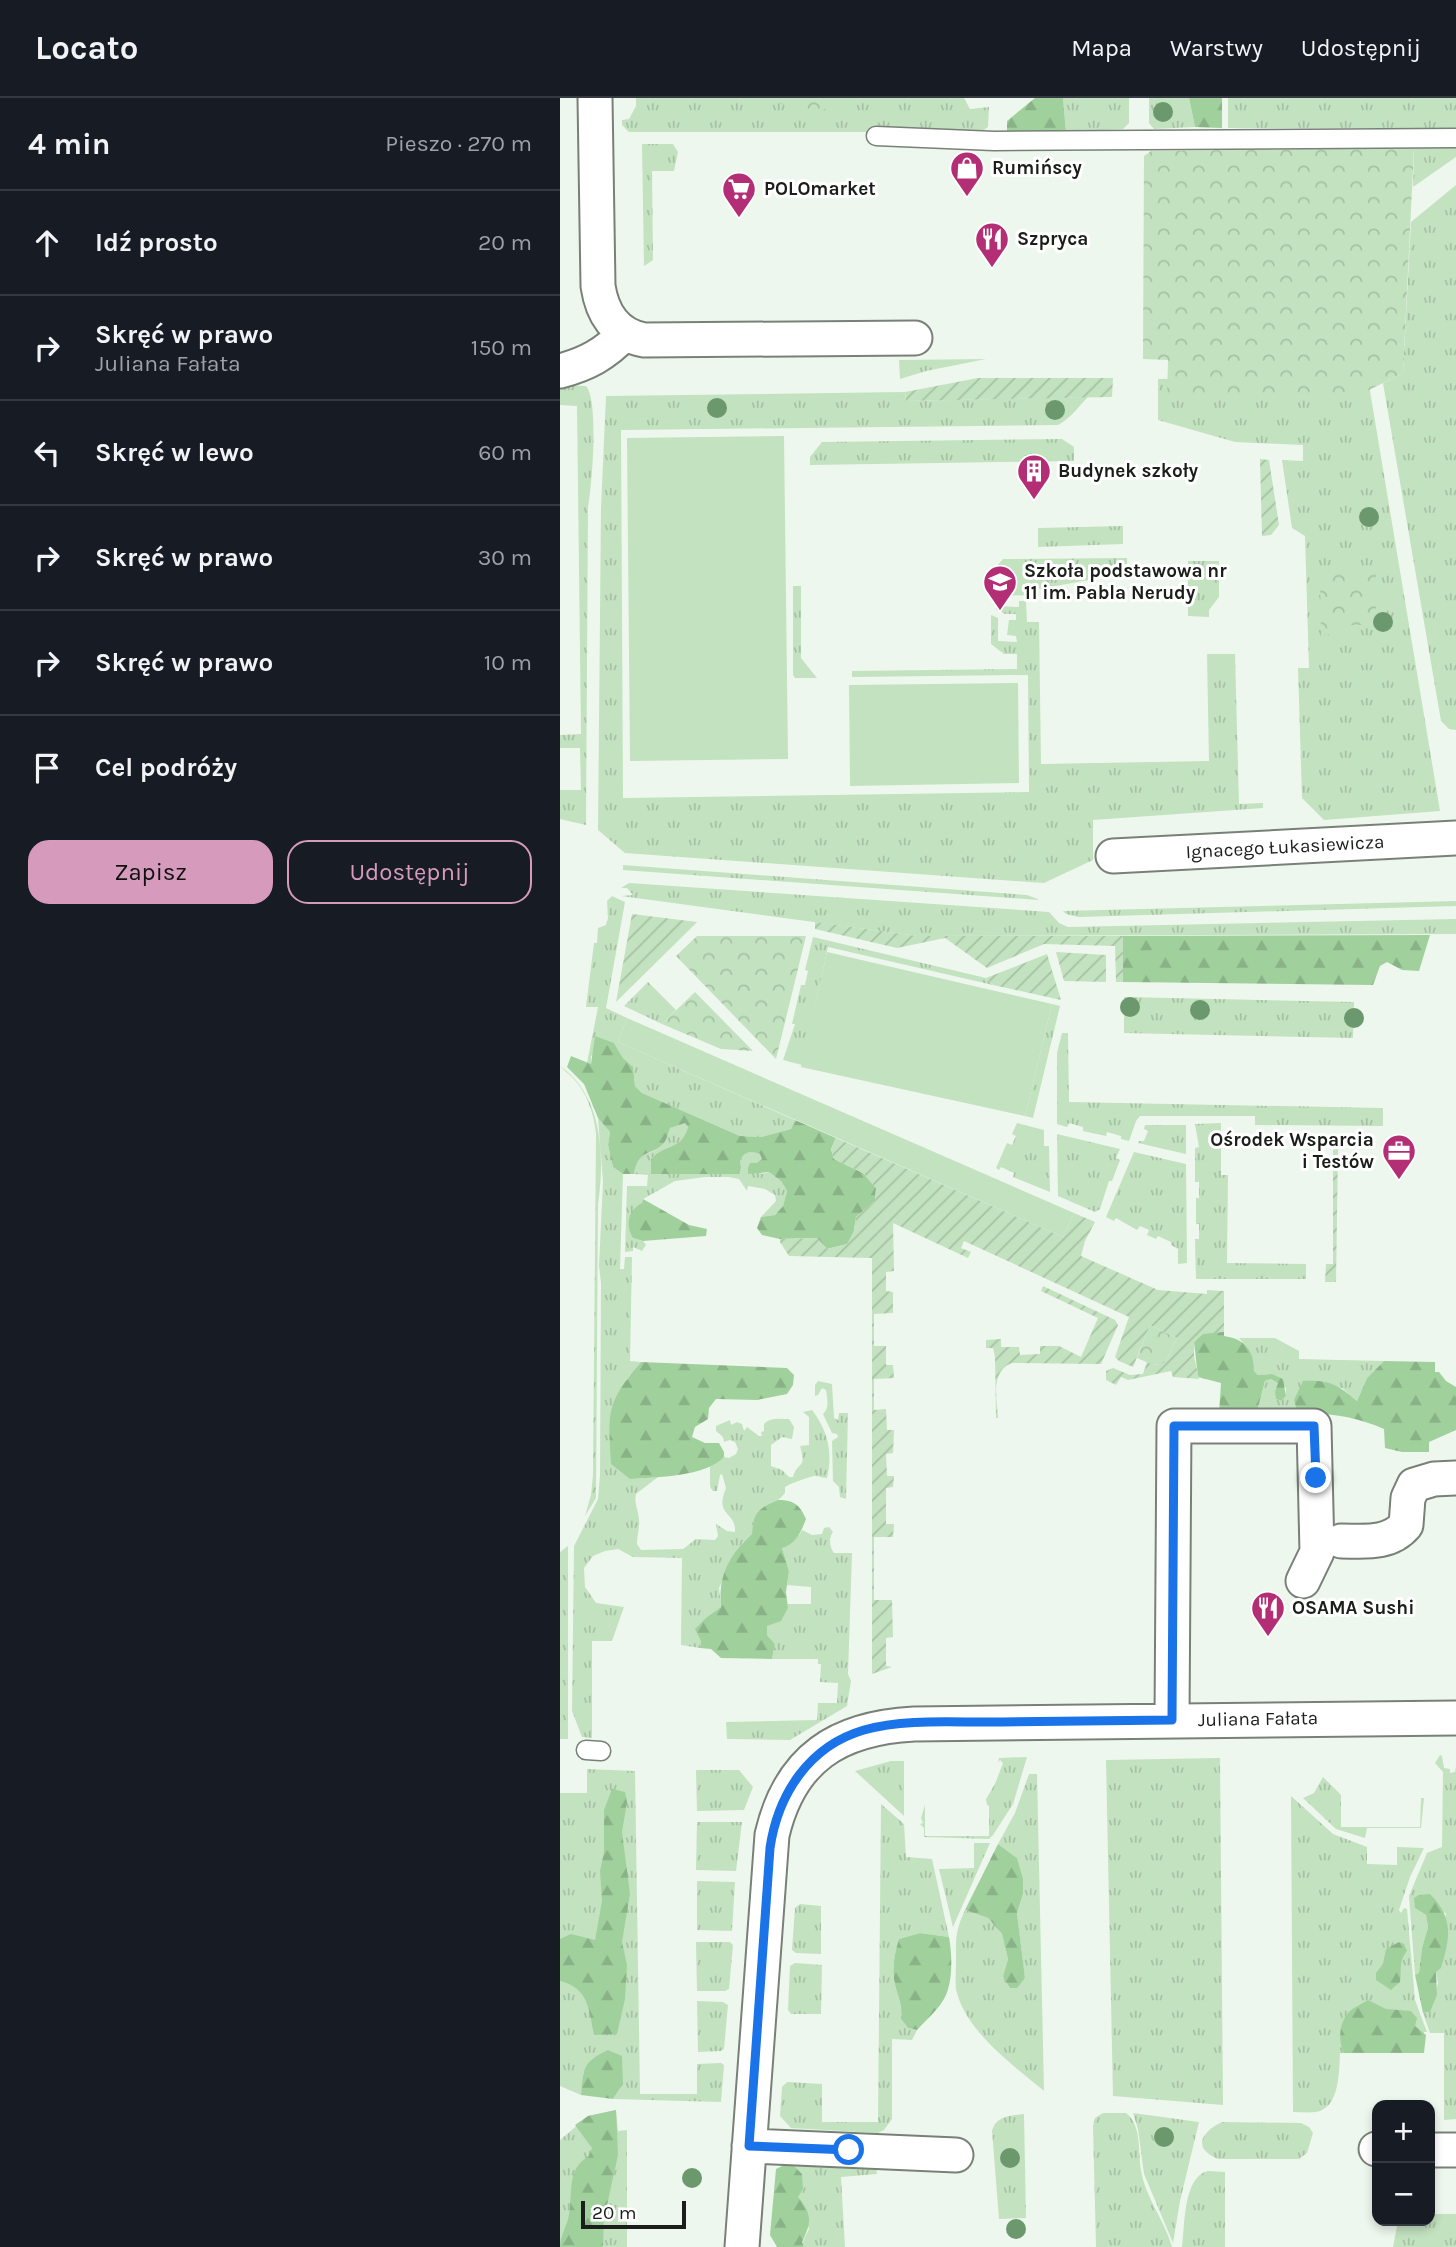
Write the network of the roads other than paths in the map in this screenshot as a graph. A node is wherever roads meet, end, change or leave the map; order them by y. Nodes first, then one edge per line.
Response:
1 (595, 98) edge
2 (876, 136) dead end
3 (1456, 138) edge
4 (624, 334) junction
5 (915, 338) dead end
6 (560, 371) edge
7 (1456, 838) edge
8 (1113, 856) dead end
9 (1456, 1478) edge
10 (1341, 1541) dead end
11 (1303, 1581) dead end
12 (1456, 1718) edge
13 (1172, 1720) junction
14 (749, 2146) junction
15 (1435, 2150) edge
16 (1456, 2150) edge
17 (956, 2155) dead end
18 (742, 2247) edge

1 - 4 street
2 - 3 lane
4 - 5 street
4 - 6 street
7 - 8 street, Ignacego Łukasiewicza
9 - 10 street
11 - 13 street
12 - 13 street, Juliana Fałata
13 - 14 street, Juliana Fałata
14 - 17 street
14 - 18 street, Juliana Fałata
15 - 16 street

